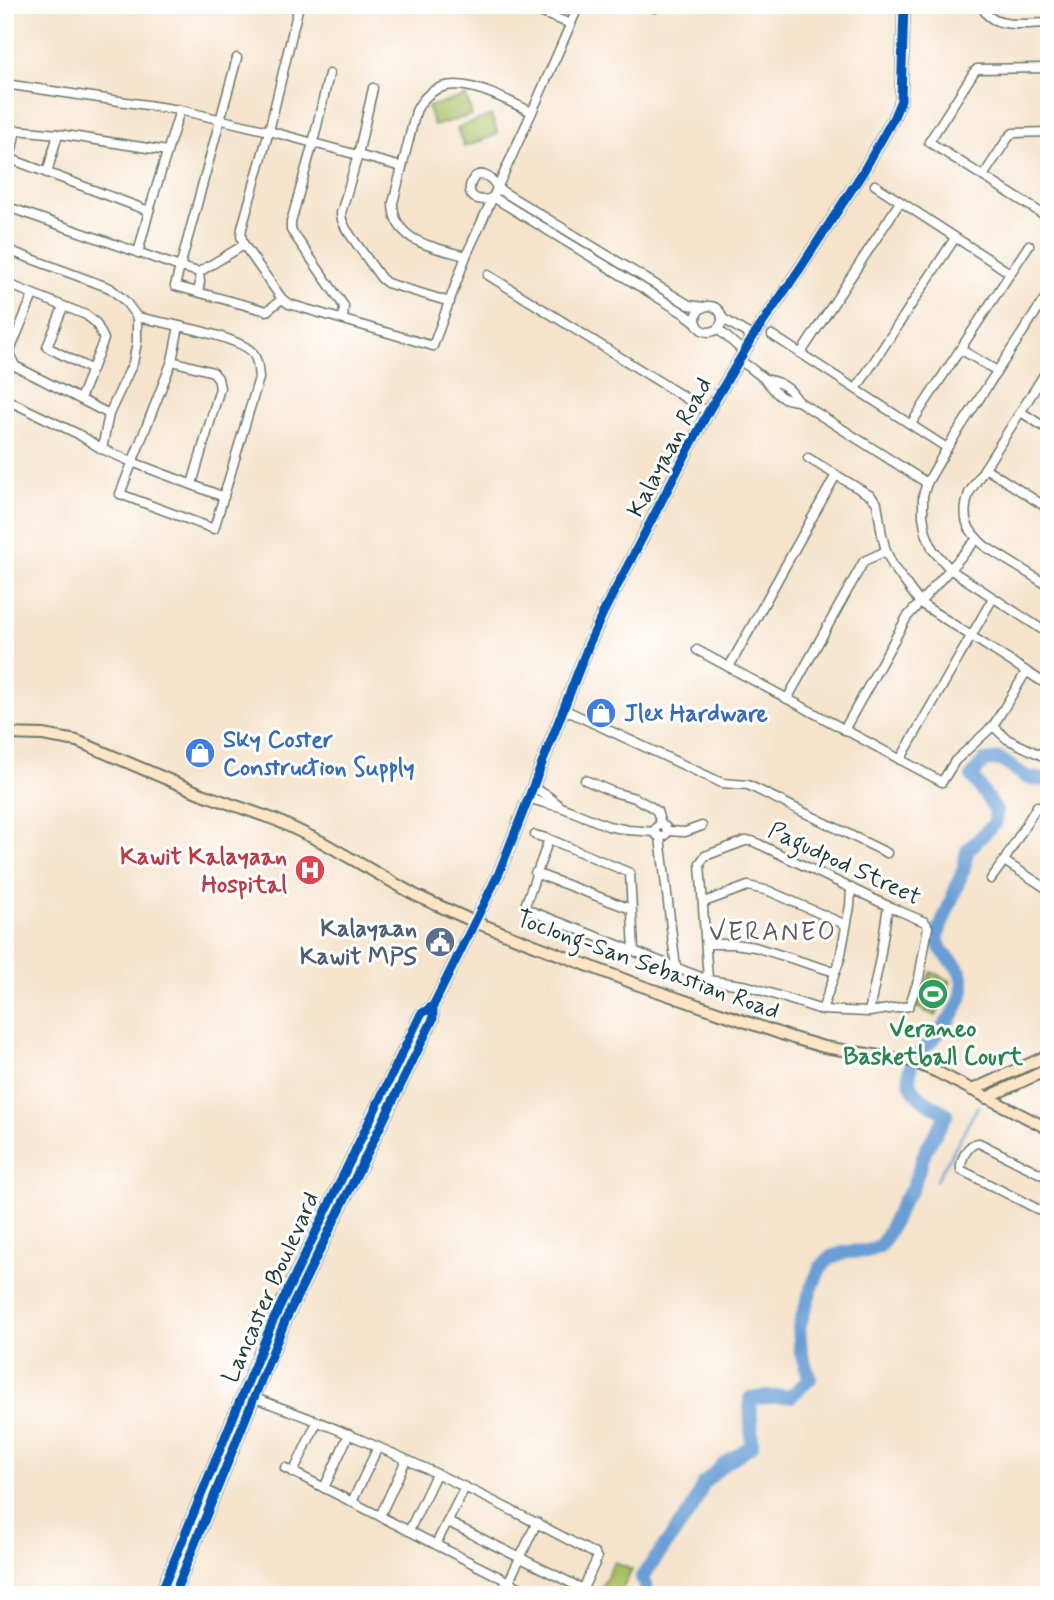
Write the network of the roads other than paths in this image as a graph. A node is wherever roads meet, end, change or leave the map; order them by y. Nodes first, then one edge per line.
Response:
1 (299, 5) edge
2 (522, 5) edge
3 (579, 5) edge
4 (904, 5) edge
5 (982, 5) edge
6 (1049, 23) edge
7 (571, 24) junction
8 (237, 58) dead end
9 (1049, 68) edge
10 (329, 74) dead end
11 (5, 84) edge
12 (373, 88) dead end
13 (180, 110) junction
14 (532, 112) junction
15 (222, 121) junction
16 (269, 131) junction
17 (1049, 132) edge
18 (58, 134) junction
19 (313, 143) junction
20 (167, 151) junction
21 (358, 155) junction
22 (8, 158) edge
23 (402, 167) junction
24 (47, 173) junction
25 (983, 176) junction
26 (875, 186) dead end
27 (497, 188) junction
28 (493, 197) junction
29 (900, 202) junction
30 (5, 206) edge
31 (149, 211) junction
32 (1049, 218) edge
33 (955, 238) junction
34 (244, 245) junction
35 (1028, 245) dead end
36 (9, 250) edge
37 (138, 253) junction
38 (466, 256) junction
39 (180, 267) junction
40 (199, 272) junction
41 (1010, 274) junction
42 (5, 275) edge
43 (488, 275) dead end
44 (5, 283) edge
45 (198, 292) junction
46 (1049, 292) edge
47 (33, 295) junction
48 (282, 299) junction
49 (450, 302) junction
50 (64, 307) junction
51 (704, 307) junction
52 (137, 317) junction
53 (722, 318) junction
54 (343, 319) junction
55 (697, 323) junction
56 (179, 326) junction
57 (718, 329) junction
58 (772, 335) dead end
59 (753, 337) junction
60 (960, 349) junction
61 (801, 353) junction
62 (741, 356) junction
63 (172, 361) junction
64 (1049, 367) edge
65 (92, 370) junction
66 (997, 371) junction
67 (856, 389) junction
68 (5, 399) edge
69 (80, 399) junction
70 (708, 412) junction
71 (1021, 412) junction
72 (109, 414) junction
73 (911, 425) junction
74 (1049, 430) edge
75 (947, 448) junction
76 (102, 449) junction
77 (808, 458) dead end
78 (132, 462) junction
79 (985, 468) junction
80 (836, 475) junction
81 (927, 483) junction
82 (192, 484) junction
83 (224, 497) junction
84 (1049, 509) edge
85 (977, 539) junction
86 (886, 551) junction
87 (951, 570) junction
88 (1049, 586) edge
89 (993, 598) junction
90 (920, 603) junction
91 (1049, 634) edge
92 (970, 636) junction
93 (697, 650) dead end
94 (729, 667) junction
95 (1026, 672) junction
96 (1049, 686) edge
97 (787, 699) junction
98 (563, 709) junction
99 (993, 726) junction
100 (844, 730) junction
101 (5, 734) edge
102 (1049, 759) edge
103 (900, 760) junction
104 (585, 780) dead end
105 (530, 792) junction
106 (1049, 814) edge
107 (702, 826) dead end
108 (661, 831) junction
109 (534, 835) dead end
110 (549, 839) junction
111 (887, 853) dead end
112 (1004, 861) junction
113 (535, 873) junction
114 (991, 878) dead end
115 (851, 888) junction
116 (1049, 890) edge
117 (704, 902) junction
118 (888, 906) junction
119 (631, 909) junction
120 (475, 922) junction
121 (846, 925) junction
122 (706, 944) junction
123 (634, 951) junction
124 (676, 968) junction
125 (835, 972) junction
126 (708, 979) junction
127 (433, 1006) junction
128 (822, 1010) junction
129 (869, 1012) junction
130 (1049, 1055) edge
131 (1049, 1069) edge
132 (972, 1090) junction
133 (986, 1098) junction
134 (1049, 1129) edge
135 (1049, 1178) edge
136 (1049, 1215) edge
137 (255, 1398) junction
138 (317, 1422) junction
139 (349, 1434) junction
140 (378, 1447) junction
141 (406, 1460) junction
142 (436, 1474) junction
143 (465, 1487) junction
144 (324, 1488) junction
145 (352, 1502) junction
146 (197, 1505) junction
147 (209, 1510) junction
148 (380, 1516) junction
149 (448, 1522) junction
150 (537, 1522) junction
151 (409, 1531) junction
152 (436, 1544) junction
153 (520, 1557) junction
154 (509, 1581) junction
155 (581, 1592) edge
156 (160, 1595) edge
157 (174, 1595) edge
158 (535, 1595) edge

1 - 16 street
2 - 7 street
3 - 7 street
4 - 59 main road, Kalayaan Road
5 - 6 street
7 - 14 street
8 - 15 street
9 - 25 street
10 - 19 street
11 - 13 street
12 - 21 street
13 - 15 street
13 - 20 street
14 - 23 street
14 - 27 street
15 - 16 street
15 - 39 street
16 - 19 street
16 - 34 street
17 - 25 street
18 - 20 street
18 - 22 street
18 - 24 street
19 - 21 street
19 - 54 street
20 - 31 street
21 - 23 street
21 - 49 street
22 - 24 street
23 - 38 street
24 - 31 street
25 - 32 street
26 - 29 street
27 - 28 street
27 - 28 street
27 - 51 street
28 - 38 street
28 - 55 street
29 - 33 street
29 - 61 street
30 - 37 street
31 - 37 street
33 - 41 street
33 - 67 street
34 - 40 street
34 - 48 street
35 - 41 street
36 - 42 street
36 - 52 street
37 - 39 street
38 - 49 street
39 - 40 street
39 - 45 street
40 - 45 street
41 - 60 street
43 - 70 street
44 - 47 street
45 - 48 street
46 - 66 street
47 - 50 street
47 - 69 street
48 - 54 street
49 - 54 street
50 - 65 street
50 - 65 street
51 - 53 street
51 - 55 street
52 - 56 street
52 - 72 street
53 - 57 street
53 - 59 street
55 - 57 street
56 - 63 street
56 - 83 street
57 - 62 street
58 - 61 street
59 - 62 main road, Kalayaan Road
60 - 66 street
60 - 73 street
61 - 67 street
62 - 70 main road, Kalayaan Road
62 - 81 street
63 - 78 street
63 - 82 street
64 - 71 street
65 - 69 street
66 - 75 street
67 - 73 street
68 - 76 street
69 - 72 street
70 - 98 main road, Kalayaan Road
71 - 74 street
71 - 79 street
72 - 76 street
73 - 75 street
75 - 81 street
76 - 78 street
77 - 80 street
78 - 82 street
78 - 83 street
79 - 84 street
79 - 85 street
80 - 86 street
80 - 94 street
81 - 87 street
82 - 83 street
85 - 87 street
85 - 88 street
86 - 90 street
86 - 97 street
87 - 89 street
87 - 90 street
89 - 91 street
89 - 92 street
90 - 92 street
90 - 100 street
92 - 95 street
92 - 103 street
93 - 94 street
94 - 97 street
95 - 96 street
95 - 99 street
97 - 100 street
98 - 105 main road, Kalayaan Road
98 - 111 street
99 - 102 street
99 - 103 street
100 - 103 street
101 - 120 main road, Toclong-San Sebastian Road
104 - 108 street
105 - 108 street
105 - 120 main road, Kalayaan Road
106 - 112 street
107 - 108 street
108 - 124 street
109 - 110 street
110 - 113 street
110 - 119 street
112 - 114 street
112 - 116 street
113 - 119 street
113 - 123 street
115 - 117 street, Pagudpod Street
115 - 118 street, Pagudpod Street
115 - 121 street
117 - 121 street
117 - 122 street
118 - 129 street
118 - 129 street, Pagudpod Street
119 - 123 street
120 - 127 main road, Lancaster Boulevard
120 - 132 main road, Toclong-San Sebastian Road
121 - 125 street
122 - 125 street
122 - 126 street
123 - 124 street
124 - 126 street
125 - 128 street
126 - 128 street
127 - 137 main road, Lancaster Boulevard
127 - 146 main road, Lancaster Boulevard
128 - 129 street
130 - 132 main road
131 - 133 main road
132 - 133 main road, Toclong-San Sebastian Road
133 - 134 main road, Toclong-San Sebastian Road
135 - 136 street
137 - 138 street
137 - 147 main road, Lancaster Boulevard
138 - 139 street
138 - 144 street
139 - 140 street
139 - 144 street
140 - 141 street
140 - 145 street
141 - 142 street
141 - 148 street
142 - 143 street
142 - 151 street
143 - 149 street
143 - 150 street
144 - 145 street
145 - 148 street
146 - 147 main road
146 - 156 main road, Lancaster Boulevard
147 - 157 main road, Lancaster Boulevard
148 - 151 street
149 - 152 street
149 - 153 street
150 - 153 street
150 - 155 street
151 - 152 street
152 - 154 street
153 - 154 street
153 - 155 street
154 - 158 street

